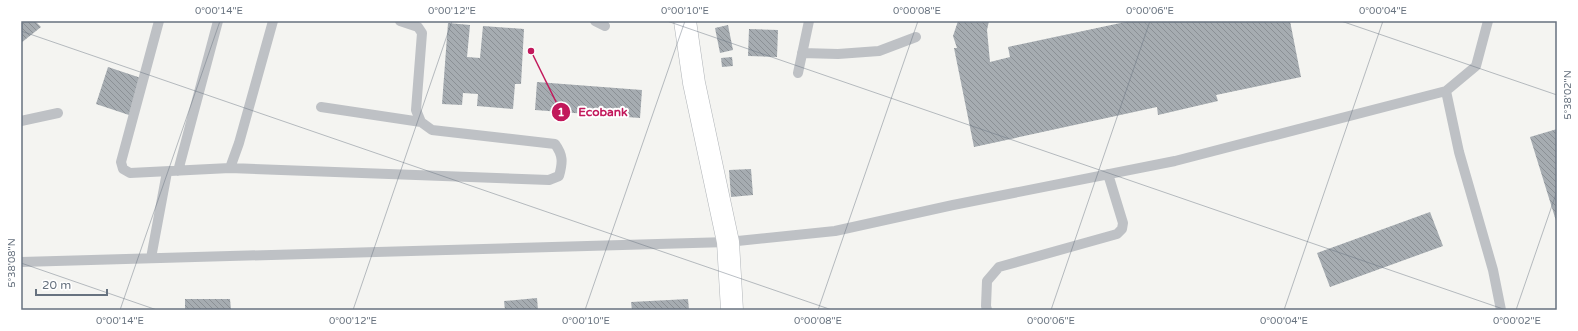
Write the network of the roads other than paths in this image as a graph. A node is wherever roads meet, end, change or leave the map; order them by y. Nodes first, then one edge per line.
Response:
1 (159, 21) edge
2 (218, 21) edge
3 (273, 21) edge
4 (400, 21) edge
5 (595, 21) edge
6 (685, 21) edge
7 (698, 21) edge
8 (809, 21) edge
9 (1488, 21) edge
10 (604, 26) dead end
11 (916, 37) dead end
12 (802, 53) junction
13 (798, 73) dead end
14 (694, 83) junction
15 (1446, 91) junction
16 (321, 107) dead end
17 (58, 113) dead end
18 (21, 121) edge
19 (421, 122) junction
20 (230, 168) junction
21 (178, 171) junction
22 (167, 172) junction
23 (1108, 174) junction
24 (728, 242) junction
25 (151, 258) junction
26 (21, 262) edge
27 (732, 310) edge
28 (987, 310) edge
29 (1501, 310) edge

1 - 22 lane
2 - 21 lane
3 - 20 lane
4 - 19 lane
5 - 10 lane
6 - 14 street
7 - 14 street
8 - 12 lane
9 - 15 lane
11 - 12 lane
12 - 13 lane
14 - 24 street
15 - 23 lane
15 - 29 lane
16 - 19 lane
17 - 18 lane
19 - 20 lane
20 - 21 lane
21 - 22 lane
22 - 25 lane
23 - 24 lane
23 - 28 lane
24 - 25 lane
24 - 27 street
25 - 26 lane

